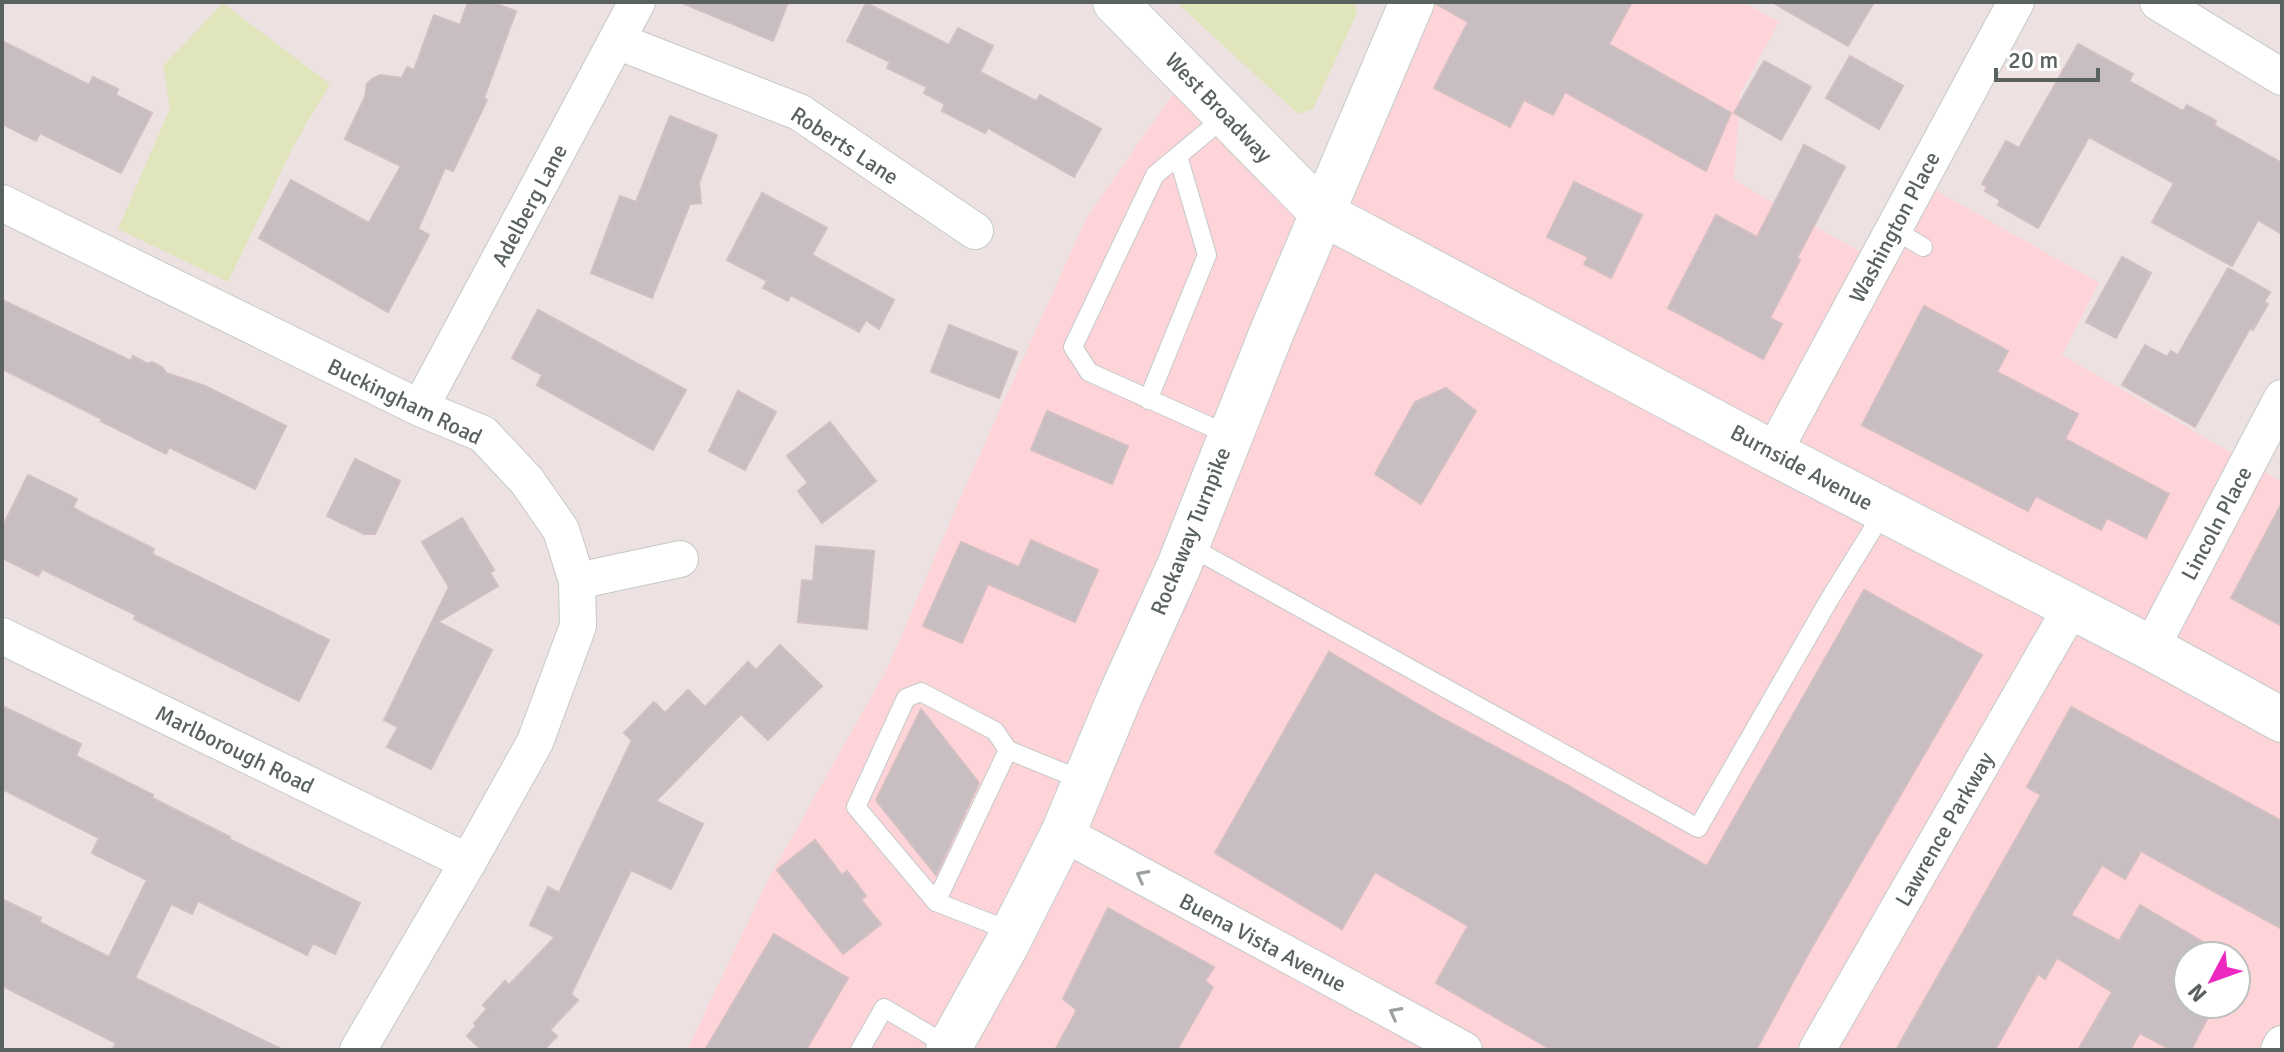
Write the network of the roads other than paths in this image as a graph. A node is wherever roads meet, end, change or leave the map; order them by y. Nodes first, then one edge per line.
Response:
1 (637, 2) edge
2 (1115, 2) edge
3 (1412, 2) edge
4 (2016, 2) edge
5 (2158, 2) edge
6 (617, 41) junction
7 (2282, 77) edge
8 (1227, 115) junction
9 (1178, 156) junction
10 (2, 203) edge
11 (1322, 213) junction
12 (975, 231) dead end
13 (2282, 398) edge
14 (1148, 400) junction
15 (420, 408) junction
16 (1229, 435) junction
17 (1773, 453) junction
18 (1884, 511) junction
19 (1187, 545) junction
20 (680, 559) dead end
21 (577, 581) junction
22 (2071, 608) junction
23 (2, 636) edge
24 (2151, 648) junction
25 (2282, 720) edge
26 (1008, 750) junction
27 (1084, 781) junction
28 (1063, 833) junction
29 (468, 862) junction
30 (936, 902) junction
31 (1013, 932) junction
32 (2282, 1044) edge
33 (949, 1048) edge
34 (358, 1050) edge
35 (860, 1050) edge
36 (1464, 1050) edge
37 (1817, 1050) edge
38 (2279, 1050) edge

1 - 6 street, Adelberg Lane
2 - 8 main road, West Broadway
3 - 11 main road, Rockaway Turnpike
4 - 17 street, Washington Place
5 - 7 street
6 - 12 street, Roberts Lane
6 - 15 street, Adelberg Lane
8 - 9 lane
8 - 11 main road, West Broadway
9 - 14 lane
9 - 14 lane
10 - 15 street, Buckingham Road
11 - 16 main road, Rockaway Turnpike
11 - 17 main road, Burnside Avenue
13 - 24 street, Lincoln Place
14 - 16 lane
15 - 21 street, Buckingham Road
16 - 19 main road, Rockaway Turnpike
17 - 18 main road, Burnside Avenue
18 - 19 lane
18 - 22 main road, Burnside Avenue
19 - 27 main road, Rockaway Turnpike
20 - 21 street
21 - 29 street, Buckingham Road
22 - 24 main road, Burnside Avenue
22 - 37 street, Lawrence Parkway
23 - 29 street, Marlborough Road
24 - 25 main road, Burnside Avenue
26 - 27 lane
26 - 30 lane
26 - 30 lane
27 - 28 main road, Rockaway Turnpike
28 - 31 main road, Rockaway Turnpike
36 -> 28 street, Buena Vista Avenue
29 - 34 street, Buckingham Road
30 - 31 lane
31 - 33 main road, Rockaway Turnpike
32 - 38 street
33 - 35 lane

